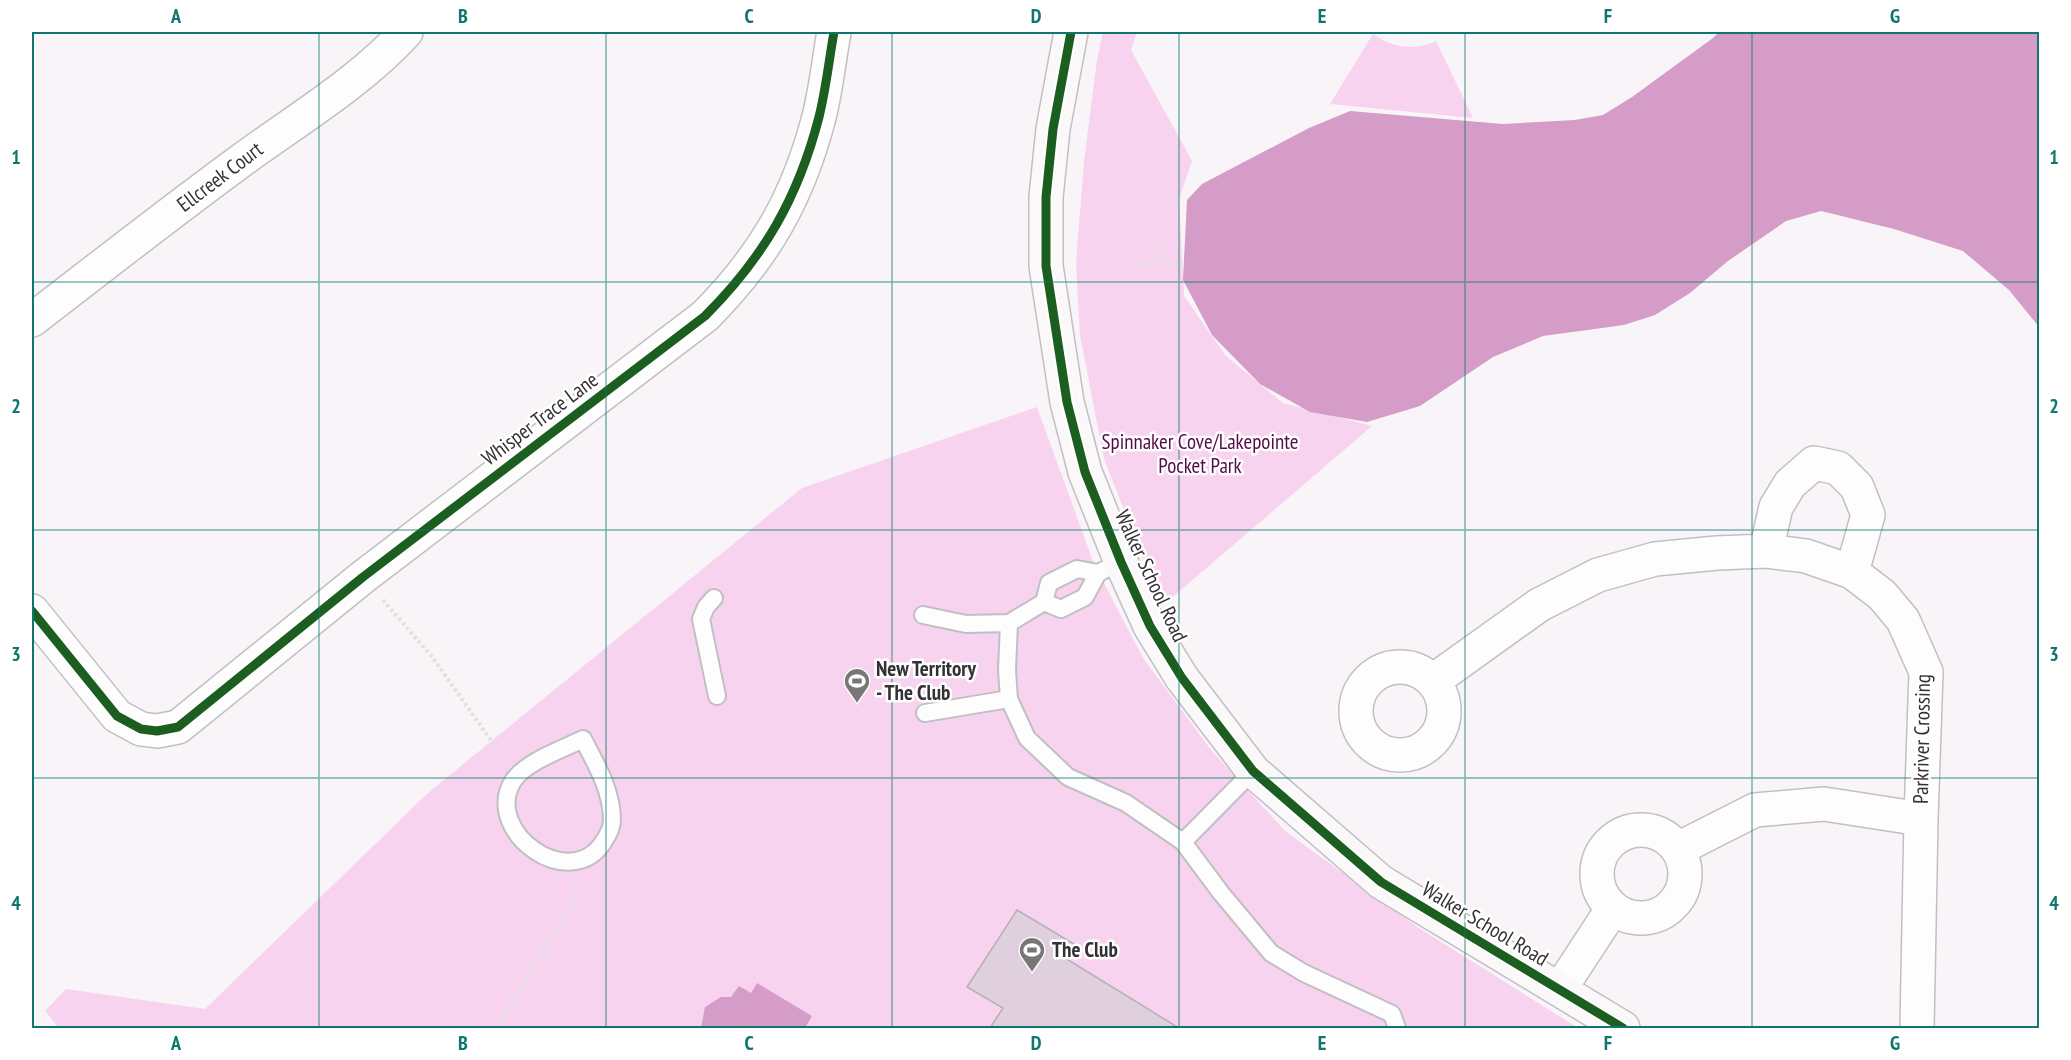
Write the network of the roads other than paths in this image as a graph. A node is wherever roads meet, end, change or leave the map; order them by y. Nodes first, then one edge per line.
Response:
1 (406, 32) edge
2 (834, 32) edge
3 (1071, 32) edge
4 (32, 320) edge
5 (1766, 551) junction
6 (1109, 567) junction
7 (1852, 572) junction
8 (714, 598) dead end
9 (1044, 602) junction
10 (32, 611) edge
11 (922, 615) dead end
12 (1009, 623) junction
13 (1432, 681) dead end
14 (717, 696) dead end
15 (1009, 699) junction
16 (925, 713) dead end
17 (1253, 771) junction
18 (1921, 819) junction
19 (1183, 842) junction
20 (1678, 849) junction
21 (574, 862) joint
22 (1613, 908) junction
23 (1560, 989) junction
24 (1396, 1028) edge
25 (1623, 1029) edge
26 (1917, 1029) edge

1 - 4 street, Ellcreek Court
2 - 10 street, Whisper Trace Lane
3 - 6 street, Walker School Road
5 - 7 street, Parkriver Crossing
5 - 7 street
5 - 13 street, Parkriver Crossing
6 - 9 lane
6 - 9 lane
6 - 17 street, Walker School Road
7 - 18 street, Parkriver Crossing
8 - 14 lane
9 - 12 lane
11 - 12 lane
12 - 15 lane
15 - 16 lane
15 - 19 lane
17 - 19 lane
17 - 23 street, Walker School Road
18 - 20 street
18 - 26 street, Parkriver Crossing
19 - 24 lane
20 - 22 street
20 - 22 street
21 - 21 lane
22 - 23 street
23 - 25 street, Walker School Road

